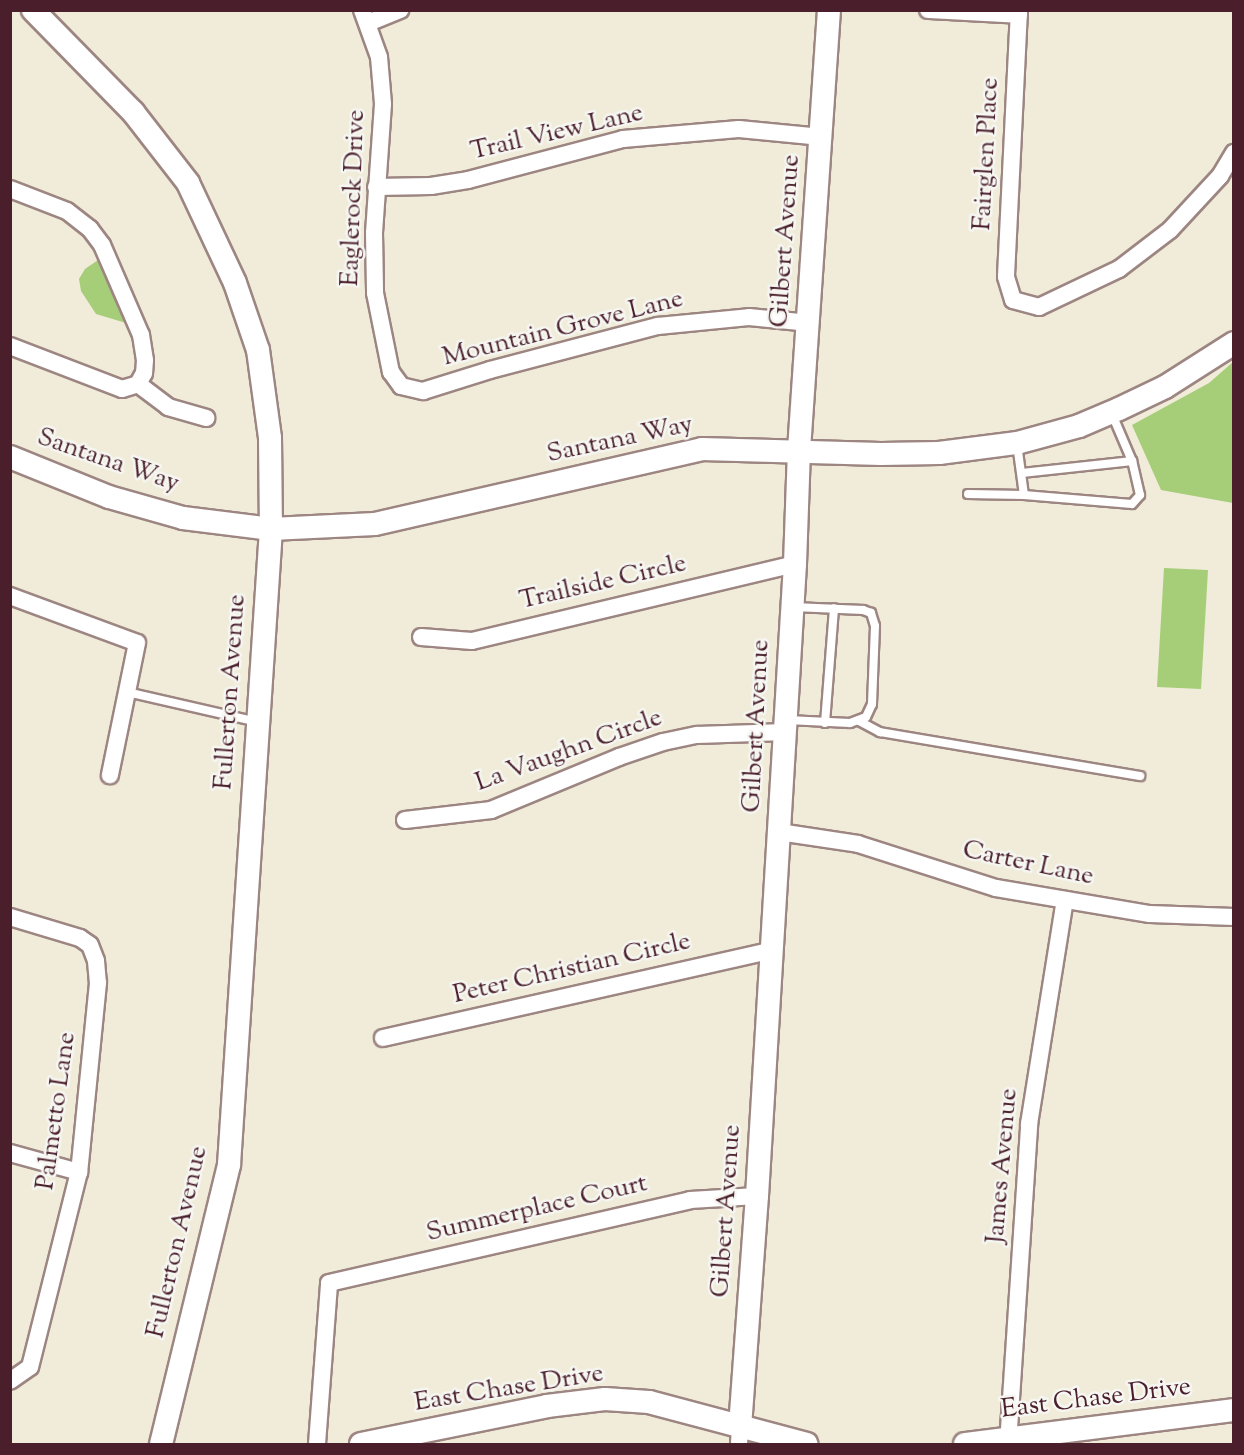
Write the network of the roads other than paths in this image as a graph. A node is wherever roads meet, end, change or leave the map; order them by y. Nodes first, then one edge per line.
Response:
1 (33, 10) edge
2 (401, 10) edge
3 (830, 10) edge
4 (928, 10) edge
5 (1019, 13) edge
6 (365, 17) edge
7 (822, 137) junction
8 (1233, 153) edge
9 (376, 188) junction
10 (10, 189) edge
11 (810, 323) junction
12 (1233, 343) edge
13 (10, 346) edge
14 (138, 384) junction
15 (401, 386) joint
16 (1111, 413) junction
17 (206, 418) dead end
18 (1017, 443) junction
19 (800, 450) junction
20 (10, 457) edge
21 (1132, 461) junction
22 (1022, 473) junction
23 (968, 494) dead end
24 (1024, 495) junction
25 (271, 529) junction
26 (795, 564) junction
27 (10, 596) edge
28 (793, 607) junction
29 (834, 608) junction
30 (421, 637) dead end
31 (127, 692) junction
32 (859, 721) junction
33 (258, 722) junction
34 (825, 723) junction
35 (786, 726) junction
36 (110, 775) dead end
37 (1140, 776) dead end
38 (405, 820) dead end
39 (779, 832) junction
40 (1065, 900) junction
41 (1233, 916) edge
42 (10, 917) edge
43 (772, 950) junction
44 (383, 1038) dead end
45 (10, 1153) edge
46 (79, 1172) junction
47 (758, 1196) junction
48 (13, 1381) edge
49 (1233, 1410) edge
50 (740, 1436) edge
51 (1008, 1442) edge
52 (161, 1444) edge
53 (317, 1444) edge
54 (361, 1444) edge
55 (807, 1444) edge
56 (965, 1444) edge

1 - 25 street, Fullerton Avenue
2 - 6 street
3 - 7 street, Gilbert Avenue
4 - 5 street
5 - 8 street, Fairglen Place
6 - 9 street, Eaglerock Drive
7 - 9 street, Trail View Lane
7 - 11 street, Gilbert Avenue
9 - 15 street, Eaglerock Drive
10 - 14 street
11 - 15 street, Mountain Grove Lane
11 - 19 street, Gilbert Avenue
12 - 16 street, Santana Way
13 - 14 street
14 - 17 street
16 - 18 street, Santana Way
16 - 21 lane
18 - 19 street, Santana Way
18 - 22 lane
19 - 25 street, Santana Way
19 - 26 street, Gilbert Avenue
20 - 25 street, Santana Way
21 - 22 lane
21 - 24 lane
22 - 24 lane
23 - 24 lane
25 - 33 street, Fullerton Avenue
26 - 28 street, Gilbert Avenue
26 - 30 street, Trailside Circle
27 - 31 street
28 - 29 lane
28 - 35 street, Gilbert Avenue
29 - 32 lane
29 - 34 lane
31 - 33 lane
31 - 36 street
32 - 34 lane
32 - 37 lane
33 - 52 street, Fullerton Avenue
34 - 35 lane
35 - 38 street, La Vaughn Circle
35 - 39 street, Gilbert Avenue
39 - 40 street, Carter Lane
39 - 43 street, Gilbert Avenue
40 - 41 street, Carter Lane
40 - 51 street, James Avenue
42 - 46 street, Palmetto Lane
43 - 44 street, Peter Christian Circle
43 - 47 street, Gilbert Avenue
45 - 46 street
46 - 48 street, Palmetto Lane
47 - 50 street, Gilbert Avenue
47 - 53 street, Summerplace Court
49 - 51 street, East Chase Drive
50 - 54 street, East Chase Drive
50 - 55 street, East Chase Drive
51 - 56 street, East Chase Drive

